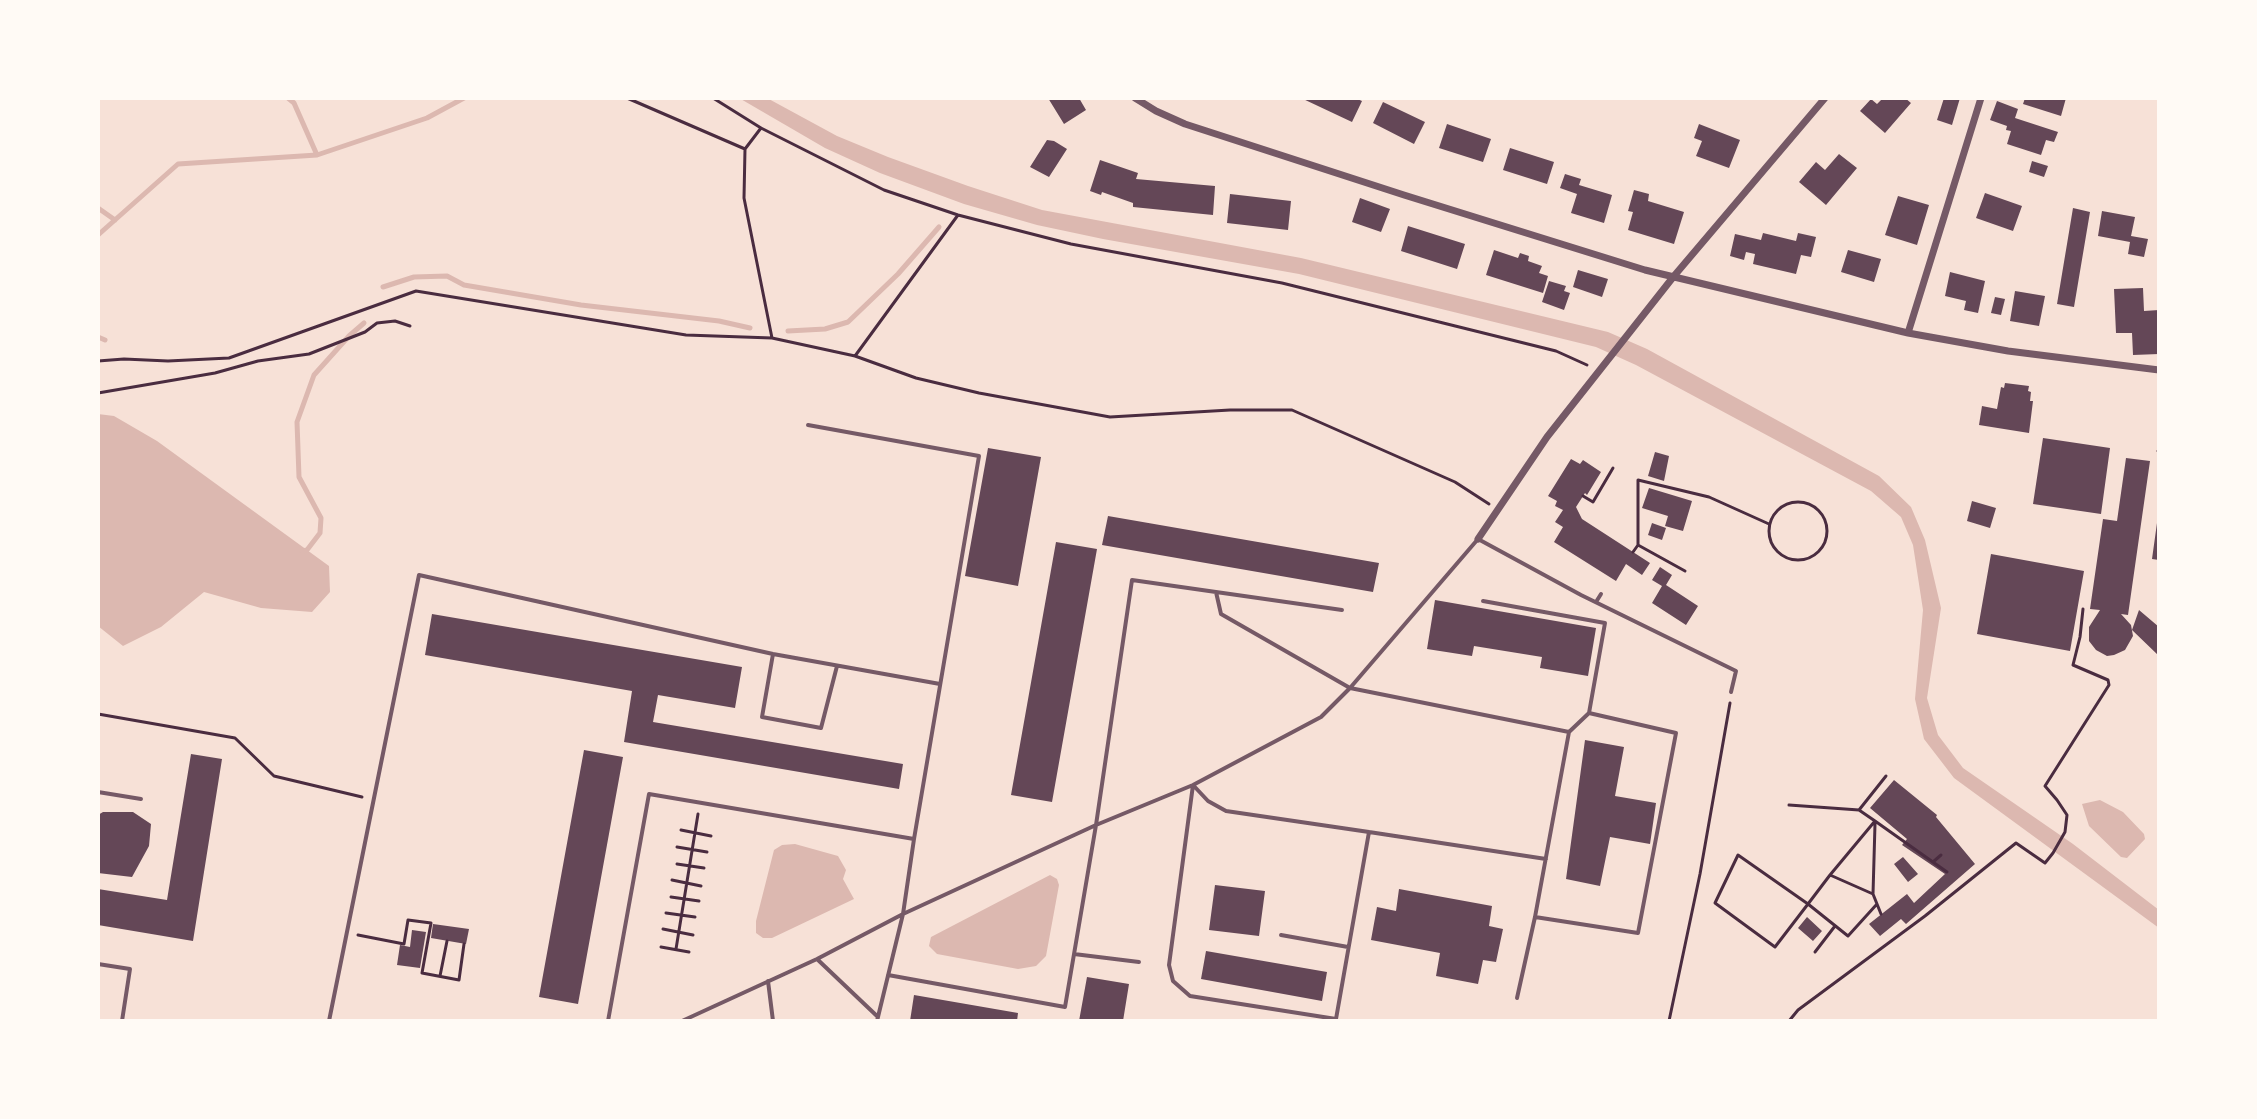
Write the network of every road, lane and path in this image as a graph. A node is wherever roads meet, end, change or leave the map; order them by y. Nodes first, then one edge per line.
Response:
1 (627, 98) edge
2 (713, 98) edge
3 (1135, 98) edge
4 (1825, 98) edge
5 (1981, 98) edge
6 (761, 128) junction
7 (745, 149) junction
8 (958, 215) junction
9 (1674, 276) junction
10 (410, 326) dead end
11 (1908, 333) junction
12 (772, 338) junction
13 (855, 356) junction
14 (98, 361) edge
15 (1590, 366) dead end
16 (2159, 370) edge
17 (98, 393) edge
18 (808, 425) dead end
19 (1613, 468) dead end
20 (1583, 496) dead end
21 (1499, 510) junction
22 (1769, 524) junction
23 (1478, 539) junction
24 (1638, 545) junction
25 (1633, 552) dead end
26 (1685, 571) dead end
27 (1216, 592) junction
28 (1601, 594) dead end
29 (1483, 601) dead end
30 (1596, 602) junction
31 (2083, 609) dead end
32 (1342, 610) dead end
33 (773, 654) junction
34 (837, 666) junction
35 (940, 684) junction
36 (1350, 688) junction
37 (1731, 692) joint
38 (1589, 713) junction
39 (98, 714) edge
40 (1569, 732) junction
41 (1886, 776) dead end
42 (1193, 785) junction
43 (98, 792) edge
44 (141, 799) dead end
45 (373, 800) junction
46 (699, 802) junction
47 (1789, 805) dead end
48 (1859, 810) junction
49 (1875, 821) junction
50 (1096, 825) junction
51 (681, 830) dead end
52 (1369, 832) junction
53 (694, 833) junction
54 (711, 836) dead end
55 (914, 839) junction
56 (677, 847) dead end
57 (692, 850) junction
58 (707, 852) dead end
59 (1941, 855) dead end
60 (1546, 859) junction
61 (1933, 862) junction
62 (677, 864) dead end
63 (689, 866) junction
64 (1950, 866) dead end
65 (704, 868) dead end
66 (1830, 875) junction
67 (672, 880) dead end
68 (687, 883) junction
69 (701, 886) dead end
70 (1873, 894) junction
71 (671, 897) dead end
72 (684, 899) junction
73 (699, 901) dead end
74 (1808, 904) junction
75 (1877, 904) junction
76 (666, 913) dead end
77 (903, 914) junction
78 (1881, 914) dead end
79 (681, 916) junction
80 (695, 917) dead end
81 (1535, 917) junction
82 (1835, 926) junction
83 (663, 929) dead end
84 (678, 932) junction
85 (347, 933) junction
86 (693, 935) dead end
87 (1281, 935) dead end
88 (447, 941) dead end
89 (464, 944) dead end
90 (661, 947) dead end
91 (1348, 947) junction
92 (676, 949) junction
93 (689, 952) dead end
94 (1815, 952) dead end
95 (1074, 954) junction
96 (817, 959) junction
97 (1139, 962) dead end
98 (98, 964) edge
99 (888, 975) junction
100 (440, 976) junction
101 (768, 981) junction
102 (1517, 998) dead end
103 (877, 1019) edge
104 (122, 1021) edge
105 (329, 1021) edge
106 (608, 1021) edge
107 (682, 1021) edge
108 (773, 1021) edge
109 (1669, 1021) edge
110 (1789, 1021) edge

1 - 7 path
2 - 6 path
3 - 9 street
4 - 9 street
5 - 11 street
6 - 7 path
6 - 8 path
7 - 12 path
8 - 13 path
8 - 15 path
9 - 11 street
9 - 21 street
10 - 17 path
11 - 16 street
12 - 13 path
12 - 14 path
13 - 21 path
18 - 35 lane
19 - 20 path
21 - 23 street
22 - 22 path
22 - 24 path
23 - 30 lane
23 - 36 lane
24 - 25 path
24 - 26 path
27 - 32 lane
27 - 36 lane
27 - 50 lane
28 - 30 lane
29 - 38 lane
30 - 37 lane
31 - 110 path
33 - 34 lane
33 - 34 lane
33 - 45 lane
34 - 35 lane
35 - 55 lane
36 - 40 lane
36 - 42 lane
37 - 109 path
38 - 40 lane
38 - 81 lane
39 - 45 path
40 - 60 lane
41 - 48 path
42 - 50 lane
42 - 52 lane
42 - 91 lane
43 - 44 lane
45 - 85 lane
46 - 53 path
46 - 55 lane
46 - 106 lane
47 - 48 path
48 - 49 path
49 - 61 path
49 - 66 path
49 - 70 path
50 - 77 lane
50 - 95 lane
51 - 53 path
52 - 60 lane
52 - 91 lane
53 - 54 path
53 - 57 path
55 - 77 lane
56 - 57 path
57 - 58 path
57 - 63 path
59 - 61 path
60 - 81 lane
61 - 64 path
62 - 63 path
63 - 65 path
63 - 68 path
66 - 70 path
66 - 74 path
67 - 68 path
68 - 69 path
68 - 72 path
70 - 75 path
71 - 72 path
72 - 73 path
72 - 79 path
74 - 74 path
74 - 82 path
75 - 78 path
75 - 82 path
76 - 79 path
77 - 96 lane
77 - 99 lane
79 - 80 path
79 - 84 path
81 - 102 lane
82 - 94 path
83 - 84 path
84 - 86 path
84 - 92 path
85 - 100 path
85 - 105 lane
87 - 91 lane
88 - 100 path
89 - 100 path
90 - 92 path
92 - 93 path
95 - 97 lane
95 - 99 lane
96 - 101 lane
96 - 103 lane
98 - 104 lane
99 - 103 lane
101 - 107 lane
101 - 108 lane

